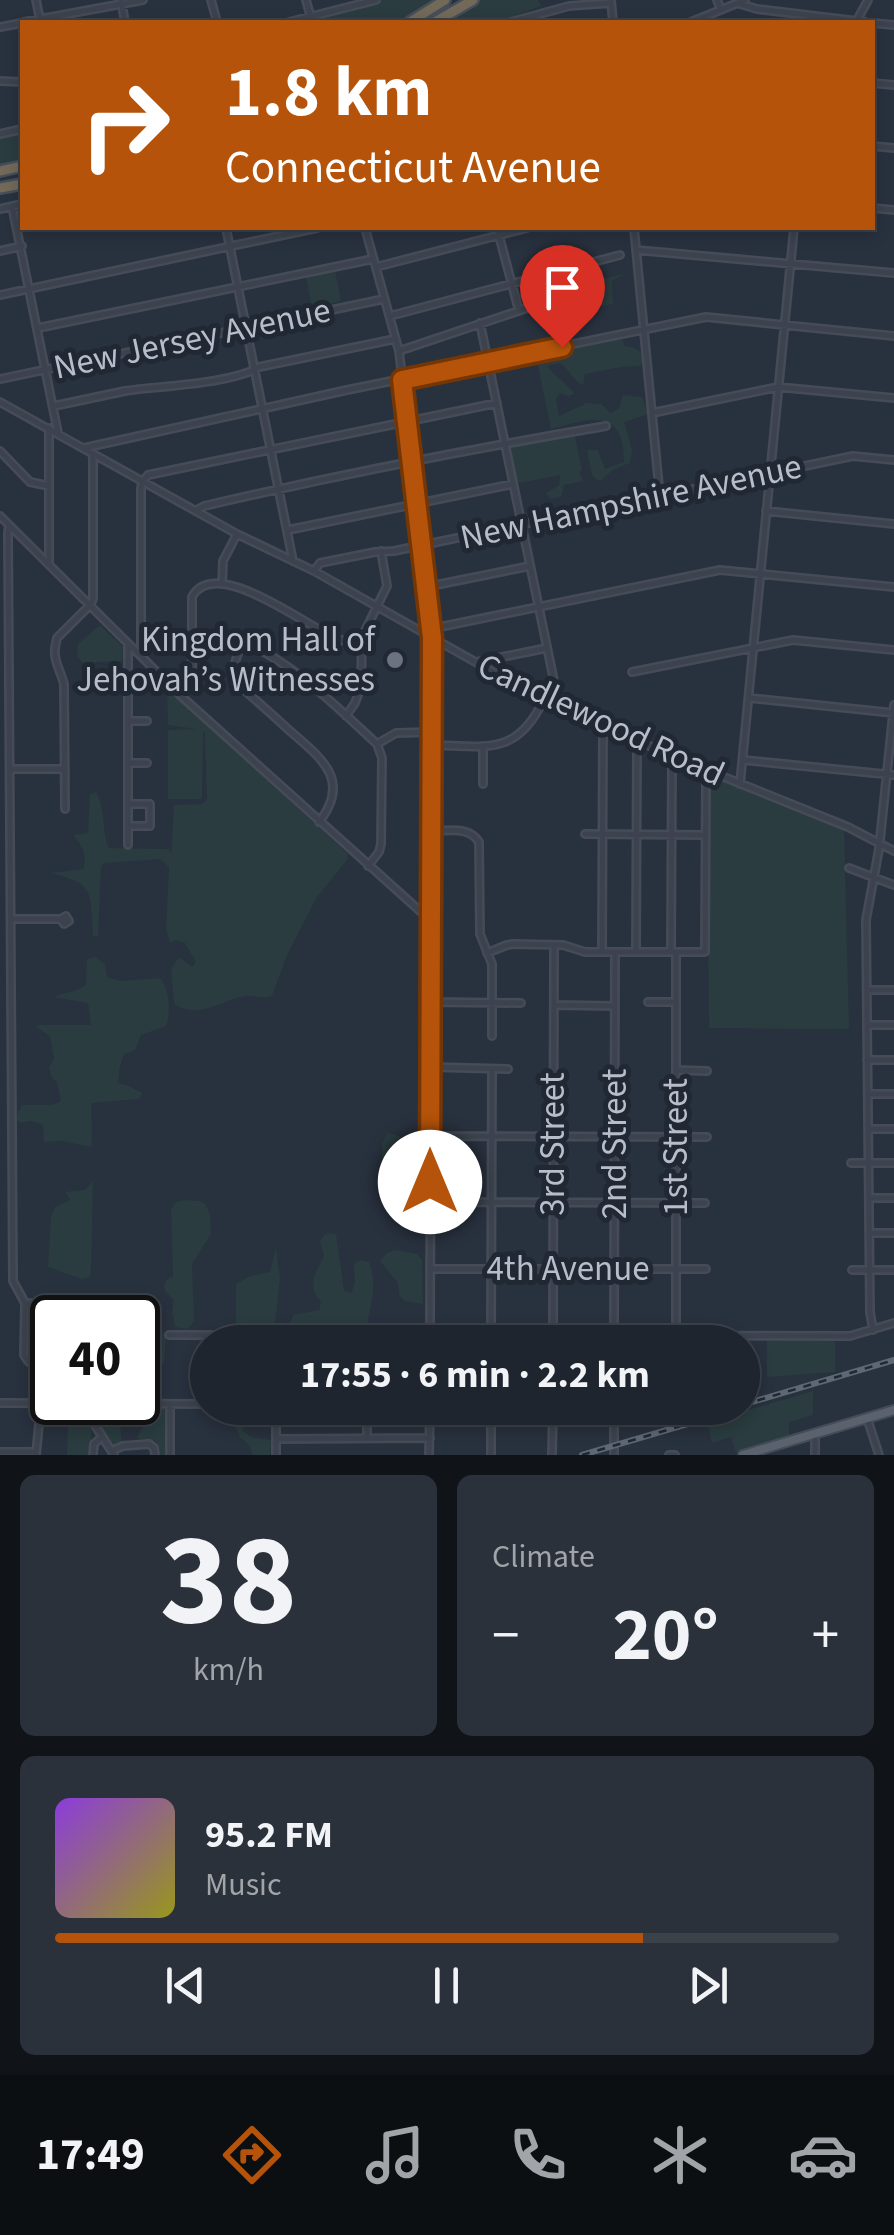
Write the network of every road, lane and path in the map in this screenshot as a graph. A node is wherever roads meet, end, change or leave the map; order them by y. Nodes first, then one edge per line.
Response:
1 (143, 0) edge
2 (305, 0) edge
3 (445, 0) edge
4 (474, 0) edge
5 (717, 0) edge
6 (745, 0) edge
7 (371, 1) edge
8 (611, 1) edge
9 (121, 2) edge
10 (737, 4) junction
11 (721, 10) junction
12 (44, 20) edge
13 (310, 20) edge
14 (413, 20) edge
15 (439, 20) edge
16 (517, 20) edge
17 (696, 20) edge
18 (843, 20) edge
19 (20, 204) edge
20 (12, 206) junction
21 (0, 209) edge
22 (226, 230) edge
23 (307, 230) edge
24 (366, 230) edge
25 (634, 230) edge
26 (794, 230) edge
27 (498, 231) edge
28 (22, 246) junction
29 (230, 246) junction
30 (636, 250) junction
31 (0, 251) edge
32 (620, 255) dead end
33 (374, 258) junction
34 (790, 264) junction
35 (376, 268) junction
36 (894, 273) edge
37 (512, 284) junction
38 (238, 286) junction
39 (30, 288) junction
40 (572, 293) dead end
41 (0, 294) edge
42 (385, 298) junction
43 (519, 311) junction
44 (390, 316) junction
45 (480, 323) junction
46 (784, 324) junction
47 (247, 327) junction
48 (38, 328) junction
49 (644, 330) junction
50 (894, 336) edge
51 (395, 338) junction
52 (399, 352) junction
53 (488, 362) junction
54 (46, 369) junction
55 (255, 369) junction
56 (0, 379) edge
57 (402, 380) junction
58 (778, 387) junction
59 (894, 398) edge
60 (0, 402) edge
61 (497, 403) junction
62 (54, 406) junction
63 (263, 409) junction
64 (652, 413) junction
65 (406, 421) junction
66 (606, 426) dead end
67 (50, 428) junction
68 (58, 434) junction
69 (505, 444) junction
70 (84, 448) junction
71 (272, 449) junction
72 (0, 451) edge
73 (94, 455) junction
74 (894, 460) edge
75 (411, 462) junction
76 (770, 473) junction
77 (142, 482) junction
78 (514, 484) junction
79 (49, 486) junction
80 (280, 489) junction
81 (660, 496) junction
82 (416, 504) junction
83 (195, 511) junction
84 (766, 511) junction
85 (0, 516) edge
86 (522, 524) junction
87 (894, 524) edge
88 (10, 526) junction
89 (288, 530) junction
90 (237, 534) junction
91 (420, 546) junction
92 (381, 551) junction
93 (293, 560) junction
94 (49, 565) junction
95 (530, 566) junction
96 (314, 571) junction
97 (760, 572) junction
98 (222, 584) junction
99 (426, 587) junction
100 (894, 587) edge
101 (4, 590) edge
102 (90, 605) junction
103 (377, 607) junction
104 (539, 607) junction
105 (430, 629) junction
106 (192, 636) junction
107 (432, 638) junction
108 (243, 642) junction
109 (361, 642) junction
110 (128, 644) junction
111 (548, 648) junction
112 (753, 648) junction
113 (894, 650) edge
114 (0, 656) edge
115 (9, 656) junction
116 (141, 657) junction
117 (477, 662) junction
118 (632, 672) dead end
119 (555, 688) junction
120 (532, 694) junction
121 (181, 696) junction
122 (748, 698) junction
123 (544, 699) junction
124 (559, 705) junction
125 (894, 710) edge
126 (346, 716) junction
127 (128, 721) junction
128 (147, 722) dead end
129 (603, 726) junction
130 (431, 732) junction
131 (0, 735) edge
132 (10, 735) junction
133 (637, 740) junction
134 (378, 744) junction
135 (431, 745) junction
136 (483, 746) junction
137 (672, 756) junction
138 (743, 760) junction
139 (128, 763) junction
140 (147, 763) dead end
141 (65, 769) junction
142 (10, 770) junction
143 (706, 770) junction
144 (891, 775) edge
145 (483, 784) dead end
146 (740, 784) junction
147 (128, 804) junction
148 (65, 809) dead end
149 (884, 809) junction
150 (894, 810) edge
151 (0, 812) edge
152 (10, 812) junction
153 (319, 822) junction
154 (128, 826) junction
155 (431, 830) junction
156 (585, 834) dead end
157 (602, 834) junction
158 (637, 834) junction
159 (672, 834) junction
160 (706, 834) junction
161 (882, 844) junction
162 (128, 845) dead end
163 (894, 848) edge
164 (368, 866) junction
165 (849, 868) dead end
166 (874, 878) junction
167 (894, 885) edge
168 (413, 906) junction
169 (430, 906) junction
170 (60, 919) dead end
171 (10, 920) junction
172 (430, 920) junction
173 (554, 945) junction
174 (602, 952) junction
175 (615, 952) junction
176 (636, 952) junction
177 (674, 952) junction
178 (487, 953) junction
179 (867, 990) junction
180 (894, 990) edge
181 (430, 1002) junction
182 (492, 1002) junction
183 (648, 1002) dead end
184 (676, 1002) junction
185 (521, 1003) dead end
186 (554, 1005) junction
187 (615, 1006) junction
188 (867, 1025) junction
189 (894, 1025) edge
190 (492, 1036) dead end
191 (867, 1060) junction
192 (894, 1060) edge
193 (430, 1067) junction
194 (492, 1068) junction
195 (508, 1070) dead end
196 (676, 1070) junction
197 (706, 1071) dead end
198 (868, 1094) junction
199 (894, 1094) edge
200 (868, 1129) junction
201 (894, 1129) edge
202 (430, 1136) junction
203 (492, 1136) junction
204 (553, 1136) junction
205 (615, 1136) junction
206 (676, 1136) junction
207 (707, 1137) dead end
208 (851, 1163) dead end
209 (869, 1163) junction
210 (894, 1163) edge
211 (869, 1198) junction
212 (894, 1198) edge
213 (430, 1202) junction
214 (492, 1202) junction
215 (615, 1202) junction
216 (553, 1203) junction
217 (676, 1203) junction
218 (705, 1203) dead end
219 (894, 1232) edge
220 (870, 1233) junction
221 (430, 1269) junction
222 (492, 1269) junction
223 (553, 1269) junction
224 (614, 1269) junction
225 (676, 1270) junction
226 (706, 1270) dead end
227 (852, 1270) dead end
228 (870, 1270) junction
229 (894, 1270) edge
230 (24, 1303) junction
231 (30, 1303) edge
232 (894, 1324) edge
233 (430, 1325) edge
234 (492, 1325) edge
235 (553, 1325) edge
236 (614, 1325) edge
237 (676, 1325) edge
238 (873, 1330) junction
239 (169, 1335) dead end
240 (190, 1336) edge
241 (760, 1338) edge
242 (30, 1363) edge
243 (0, 1403) edge
244 (30, 1403) edge
245 (160, 1404) edge
246 (170, 1404) junction
247 (190, 1404) edge
248 (894, 1410) edge
249 (867, 1418) junction
250 (40, 1425) edge
251 (95, 1425) edge
252 (276, 1425) edge
253 (367, 1425) edge
254 (430, 1425) edge
255 (492, 1425) edge
256 (553, 1425) edge
257 (614, 1425) edge
258 (815, 1433) junction
259 (102, 1436) junction
260 (367, 1438) junction
261 (430, 1438) junction
262 (276, 1439) junction
263 (0, 1452) edge
264 (114, 1453) edge
265 (36, 1454) edge
266 (552, 1454) edge
267 (93, 1455) edge
268 (155, 1455) edge
269 (170, 1455) edge
270 (276, 1455) edge
271 (430, 1455) edge
272 (491, 1455) edge
273 (614, 1455) edge
274 (743, 1455) edge
275 (815, 1455) edge
276 (879, 1455) edge

1 - 9 street
2 - 13 street
3 - 14 highway
4 - 15 highway
5 - 11 street
6 - 10 street
7 - 13 street
8 - 16 street
9 - 12 street
10 - 11 street
10 - 18 street
11 - 17 street
19 - 20 street
20 - 21 street
20 - 28 street
22 - 29 street
23 - 29 street
24 - 33 street
25 - 30 street
26 - 34 street
27 - 35 street
27 - 37 street
28 - 31 street
28 - 39 street
29 - 38 street
29 - 39 street
30 - 34 street
30 - 49 street
32 - 37 street
33 - 35 street
33 - 38 street
34 - 36 street
34 - 46 street
35 - 42 street
37 - 43 street
37 - 44 street
38 - 47 street
38 - 48 street
39 - 41 street
39 - 48 street
40 - 43 street
42 - 44 street
42 - 47 street, New Jersey Avenue
43 - 45 street
44 - 51 street
45 - 52 street
45 - 53 street
46 - 49 street
46 - 50 street
46 - 58 street
47 - 54 street, New Jersey Avenue
47 - 55 street
48 - 54 street
49 - 53 street
49 - 64 street
51 - 52 street
51 - 55 street
52 - 57 street
53 - 57 street
53 - 61 street
54 - 56 street, New Jersey Avenue
54 - 62 street
55 - 62 street
55 - 63 street
57 - 63 street
57 - 65 street
58 - 59 street
58 - 64 street
58 - 76 street
60 - 67 street, Candlewood Road
61 - 65 street
61 - 69 street
62 - 68 street
63 - 70 street
63 - 71 street
64 - 81 street
65 - 71 street
65 - 75 street
66 - 69 street
67 - 68 street, Candlewood Road
67 - 79 street
68 - 70 street, Candlewood Road
69 - 75 street
69 - 78 street
70 - 73 street, Candlewood Road
71 - 77 street
71 - 80 street
72 - 79 street
73 - 77 street, Candlewood Road
73 - 102 street
74 - 76 street, New Hampshire Avenue
75 - 80 street
75 - 82 street
76 - 81 street, New Hampshire Avenue
76 - 84 street
77 - 83 street, Candlewood Road
77 - 116 street
78 - 82 street
78 - 86 street
79 - 94 street
80 - 83 street
80 - 89 street
81 - 86 street, New Hampshire Avenue
82 - 89 street
82 - 91 street
83 - 90 street, Candlewood Road
84 - 87 street
84 - 97 street
85 - 88 street
86 - 91 street, New Hampshire Avenue
86 - 95 street
88 - 94 street
88 - 101 street
89 - 93 street
90 - 93 street, Candlewood Road
90 - 98 street
91 - 92 street, New Hampshire Avenue
91 - 99 street
92 - 96 street, New Hampshire Avenue
92 - 103 street
93 - 96 street, Candlewood Road
94 - 102 street
95 - 99 street
95 - 104 street
96 - 103 street, Candlewood Road
97 - 100 street
97 - 104 street
97 - 112 street
98 - 106 street
98 - 109 street
99 - 105 street
101 - 115 street
102 - 110 street
102 - 141 street
103 - 107 street, Candlewood Road
103 - 109 street
104 - 105 street
104 - 111 street
105 - 107 street
106 - 108 street
106 - 121 street
107 - 117 street, Candlewood Road
107 - 130 street
108 - 126 street
108 - 153 street
109 - 126 street
110 - 116 street
110 - 127 street
111 - 117 street
111 - 119 street
112 - 113 street
112 - 118 street
112 - 122 street
114 - 115 street
115 - 132 street
116 - 121 street
117 - 120 street, Candlewood Road
119 - 120 street
119 - 124 street
120 - 123 street, Candlewood Road
121 - 153 street
122 - 125 street
122 - 138 street
123 - 124 street, Candlewood Road
123 - 136 street
124 - 129 street, Candlewood Road
125 - 144 street
126 - 134 street
127 - 128 street
127 - 139 street
129 - 133 street, Candlewood Road
129 - 157 street
130 - 134 street
130 - 135 street
131 - 132 street
132 - 142 street
133 - 137 street, Candlewood Road
133 - 158 street
134 - 164 street
135 - 136 street
135 - 155 street
136 - 145 street
137 - 143 street, Candlewood Road
137 - 159 street, 1st Street
138 - 144 street
138 - 146 street
139 - 140 street
139 - 147 street
141 - 142 street
141 - 148 street
142 - 152 street
143 - 146 street, Candlewood Road
143 - 160 street
144 - 149 street
146 - 161 street, Candlewood Road
147 - 154 street
147 - 154 street
149 - 150 street
149 - 161 street
151 - 152 street
152 - 171 street
153 - 164 street
154 - 162 street
155 - 169 street
155 - 178 street
156 - 157 street
157 - 158 street
157 - 174 street
158 - 159 street
158 - 176 street
159 - 160 street
159 - 177 street, 1st Street
160 - 177 street
161 - 163 street
161 - 166 street
164 - 168 street
165 - 166 street
166 - 167 street
166 - 179 street
168 - 169 street
168 - 172 street
169 - 172 street
170 - 171 street
171 - 230 street
172 - 181 street
173 - 174 street
173 - 178 street
173 - 186 street, 3rd Street
174 - 175 street
175 - 176 street
175 - 187 street, 2nd Street
176 - 177 street
177 - 184 street, 1st Street
178 - 182 street
179 - 180 street
179 - 188 street
181 - 182 street
181 - 193 street
182 - 185 street
182 - 190 street
183 - 184 street
184 - 196 street, 1st Street
186 - 187 street
186 - 204 street, 3rd Street
187 - 205 street, 2nd Street
188 - 189 street
188 - 191 street
191 - 192 street
191 - 198 street
193 - 194 street
193 - 202 street
194 - 195 street
194 - 203 street
196 - 197 street
196 - 206 street, 1st Street
198 - 199 street
198 - 200 street
200 - 201 street
200 - 209 street
202 - 203 street
202 - 213 street
203 - 204 street
203 - 214 street
204 - 205 street
204 - 216 street, 3rd Street
205 - 206 street
205 - 215 street, 2nd Street
206 - 207 street
206 - 217 street, 1st Street
208 - 209 street
209 - 210 street
209 - 211 street
211 - 212 street
211 - 220 street
213 - 214 street
213 - 221 street
214 - 216 street
214 - 222 street
215 - 216 street
215 - 217 street
215 - 224 street, 2nd Street
216 - 223 street, 3rd Street
217 - 218 street
217 - 225 street, 1st Street
219 - 220 street
220 - 228 street
221 - 222 street, 4th Avenue
221 - 233 street
222 - 223 street, 4th Avenue
222 - 234 street
223 - 224 street, 4th Avenue
223 - 235 street, 3rd Street
224 - 225 street, 4th Avenue
224 - 236 street, 2nd Street
225 - 226 street, 4th Avenue
225 - 237 street, 1st Street
227 - 228 street
228 - 229 street
228 - 238 street
230 - 231 street
230 - 242 street
232 - 238 street
238 - 241 street
239 - 240 street
243 - 244 street
245 - 246 street
246 - 247 street
246 - 269 street
248 - 249 main road
249 - 258 main road
249 - 276 street
250 - 265 street
251 - 259 street
252 - 262 street
253 - 260 street
254 - 261 street
255 - 272 street
256 - 266 street
257 - 273 street
258 - 274 main road
258 - 275 street
259 - 264 street
259 - 267 street
260 - 261 street
260 - 262 street
261 - 271 street
262 - 270 street
263 - 265 street
264 - 268 street

